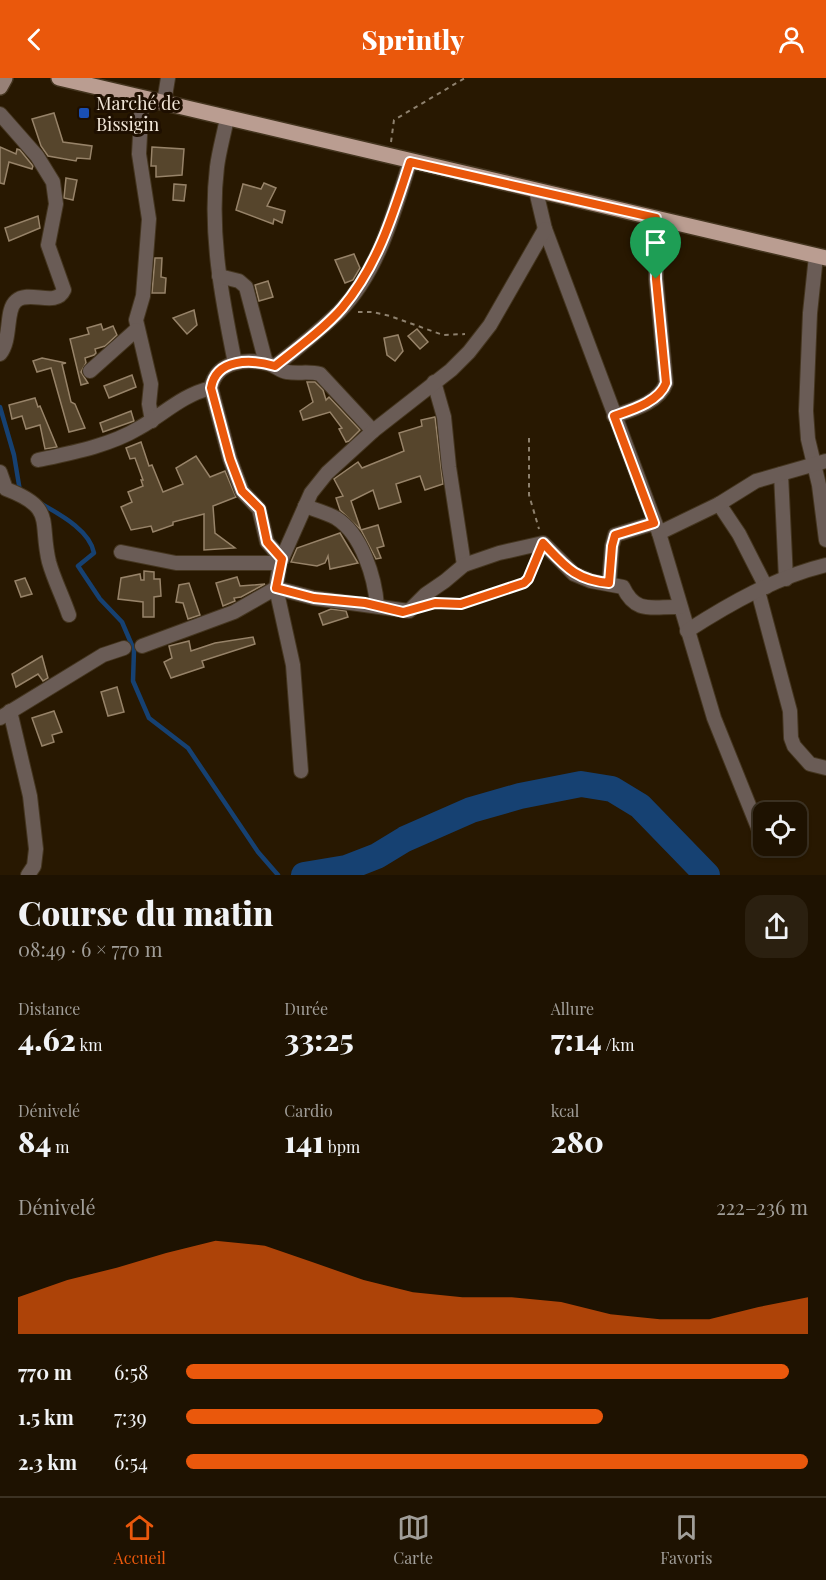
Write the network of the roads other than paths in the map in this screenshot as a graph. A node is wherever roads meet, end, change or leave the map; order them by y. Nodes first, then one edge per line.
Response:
1 (5, 78) edge
2 (59, 78) edge
3 (168, 78) edge
4 (0, 87) edge
5 (142, 98) junction
6 (164, 102) junction
7 (0, 114) edge
8 (228, 118) junction
9 (410, 162) junction
10 (536, 191) junction
11 (656, 218) junction
12 (544, 229) junction
13 (821, 257) edge
14 (219, 276) junction
15 (136, 330) junction
16 (0, 354) edge
17 (235, 363) junction
18 (271, 365) junction
19 (90, 371) dead end
20 (434, 382) junction
21 (211, 388) junction
22 (614, 416) junction
23 (152, 421) junction
24 (373, 431) junction
25 (38, 460) dead end
26 (821, 464) edge
27 (0, 472) edge
28 (781, 474) junction
29 (3, 494) edge
30 (719, 504) junction
31 (305, 507) junction
32 (656, 528) junction
33 (826, 540) edge
34 (121, 552) dead end
35 (281, 561) junction
36 (464, 565) junction
37 (826, 565) edge
38 (786, 579) junction
39 (609, 583) junction
40 (276, 588) junction
41 (762, 589) junction
42 (376, 606) junction
43 (680, 607) junction
44 (69, 615) dead end
45 (687, 631) junction
46 (142, 646) dead end
47 (124, 648) dead end
48 (5, 714) edge
49 (826, 768) edge
50 (301, 771) dead end
51 (753, 815) edge
52 (28, 875) edge

1 - 4 street
2 - 5 main road
3 - 6 street
5 - 6 main road
5 - 15 street
6 - 8 main road
7 - 16 street
8 - 9 main road
8 - 14 street
9 - 10 main road
9 - 18 street
10 - 11 main road
10 - 12 street
11 - 13 main road
11 - 22 street
12 - 20 street
12 - 22 street
13 - 26 street
14 - 17 street
14 - 18 street
15 - 19 street
15 - 23 street
17 - 18 street
17 - 21 street
18 - 24 street
20 - 24 street
20 - 36 street
21 - 23 street
21 - 35 street
22 - 32 street
23 - 25 street
24 - 31 street
26 - 28 street
26 - 33 street
27 - 29 street
28 - 30 street
28 - 38 street
29 - 44 street
30 - 32 street
30 - 41 street
31 - 35 street
31 - 42 street
32 - 39 street
32 - 43 street
34 - 35 street
35 - 40 street
36 - 39 street
36 - 42 street
37 - 38 street
38 - 41 street
39 - 43 street
40 - 42 street
40 - 46 street
40 - 50 street
41 - 45 street
41 - 49 street
43 - 45 street
45 - 51 street
47 - 48 street
48 - 52 street

